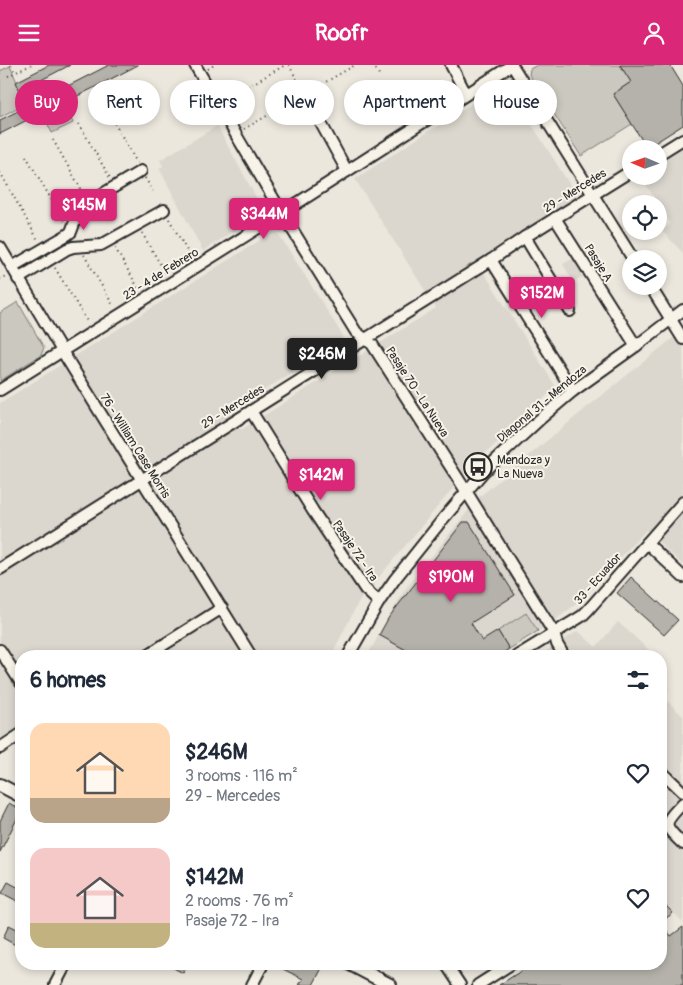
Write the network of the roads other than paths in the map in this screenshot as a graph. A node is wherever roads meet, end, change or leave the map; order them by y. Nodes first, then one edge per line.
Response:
1 (196, 65) edge
2 (451, 65) edge
3 (512, 65) edge
4 (466, 94) junction
5 (322, 125) edge
6 (683, 139) edge
7 (668, 148) edge
8 (142, 171) road end
9 (347, 171) junction
10 (622, 177) edge
11 (593, 195) junction
12 (164, 210) road end
13 (282, 213) junction
14 (555, 218) junction
15 (525, 237) junction
16 (0, 247) edge
17 (627, 250) edge
18 (491, 260) junction
19 (12, 267) junction
20 (18, 279) junction
21 (656, 295) edge
22 (683, 310) edge
23 (570, 311) dead end
24 (671, 320) junction
25 (365, 339) junction
26 (683, 339) edge
27 (636, 346) junction
28 (62, 351) junction
29 (0, 390) edge
30 (572, 391) junction
31 (251, 411) junction
32 (141, 480) junction
33 (466, 491) junction
34 (683, 502) edge
35 (647, 543) junction
36 (0, 569) edge
37 (683, 577) edge
38 (378, 602) junction
39 (222, 608) junction
40 (554, 633) junction
41 (0, 650) edge
42 (156, 650) edge
43 (248, 650) edge
44 (351, 650) edge
45 (527, 650) edge
46 (560, 650) edge
47 (15, 674) edge
48 (15, 738) edge
49 (0, 747) edge
50 (667, 777) edge
51 (0, 785) edge
52 (683, 792) edge
53 (15, 793) edge
54 (683, 803) edge
55 (683, 844) edge
56 (63, 970) edge
57 (260, 970) edge
58 (361, 970) edge
59 (450, 970) edge
60 (502, 970) edge
61 (55, 985) edge
62 (252, 985) edge
63 (390, 985) edge
64 (460, 985) edge
65 (478, 985) edge

1 - 13 street, Pasaje 70 - La Nueva
2 - 4 street
3 - 4 street, 23 - 4 de Febrero
3 - 11 street
4 - 9 street, 23 - 4 de Febrero
5 - 9 street
6 - 7 street
8 - 19 street
9 - 13 street, 23 - 4 de Febrero
10 - 11 street, 29 - Mercedes
11 - 14 street, 29 - Mercedes
11 - 17 street
12 - 20 street
13 - 25 street, Pasaje 70 - La Nueva
13 - 28 street, 23 - 4 de Febrero
14 - 15 street, 29 - Mercedes
14 - 27 street, Pasaje A
15 - 18 street, 29 - Mercedes
15 - 23 street
16 - 19 street, 76 - William Case Morris
18 - 25 street, 29 - Mercedes
18 - 30 street
19 - 20 street, 76 - William Case Morris
20 - 28 street, 76 - William Case Morris
21 - 24 street
22 - 24 street, Diagonal 31 - Mendoza
24 - 26 street
24 - 27 street, Diagonal 31 - Mendoza
25 - 31 street, 29 - Mercedes
25 - 33 street, Pasaje 70 - La Nueva
27 - 30 street, Diagonal 31 - Mendoza
28 - 29 street, 23 - 4 de Febrero
28 - 32 street, 76 - William Case Morris
30 - 33 street, Diagonal 31 - Mendoza
31 - 32 street, 29 - Mercedes
31 - 38 street, Pasaje 72 - Ira
32 - 36 street, 29 - Mercedes
32 - 39 street, 76 - William Case Morris
33 - 38 street, Diagonal 31 - Mendoza
33 - 40 street, Pasaje 70 - La Nueva
34 - 35 street, 33 - Ecuador
35 - 37 street
35 - 40 street, 33 - Ecuador
38 - 44 street, Diagonal 31 - Mendoza
39 - 42 street
39 - 43 street, 76 - William Case Morris
40 - 45 street, 33 - Ecuador
40 - 46 street, Pasaje 70 - La Nueva
41 - 47 street
48 - 49 street
50 - 52 street
51 - 53 main road
54 - 55 street
56 - 61 street
57 - 62 street
58 - 63 main road
59 - 64 street
60 - 65 street

